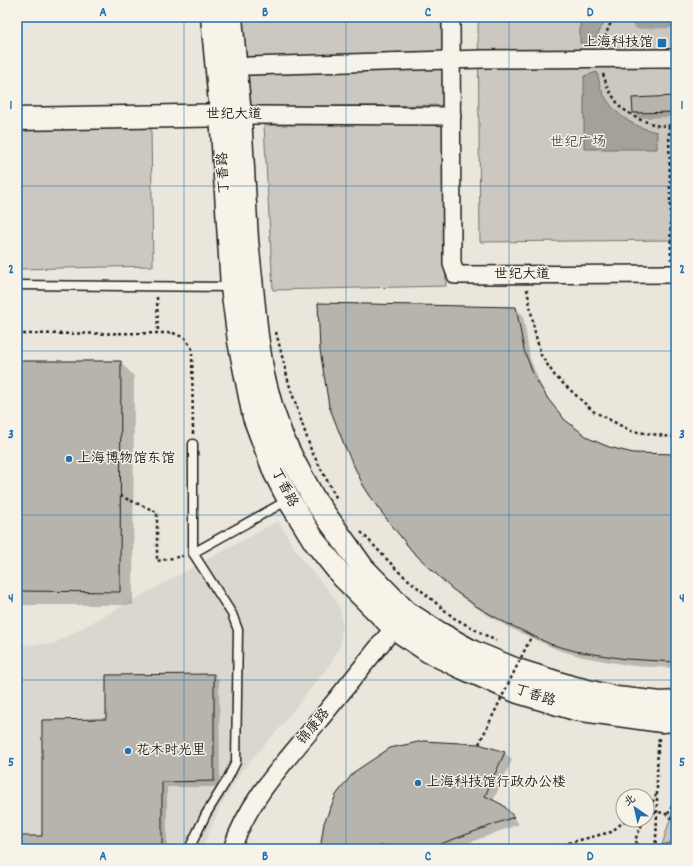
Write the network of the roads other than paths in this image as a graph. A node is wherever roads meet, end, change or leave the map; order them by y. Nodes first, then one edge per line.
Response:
1 (212, 17) edge
2 (231, 17) edge
3 (451, 17) edge
4 (676, 58) edge
5 (452, 61) junction
6 (249, 66) dead end
7 (230, 115) junction
8 (452, 116) junction
9 (17, 119) edge
10 (673, 274) edge
11 (17, 285) edge
12 (242, 287) junction
13 (193, 444) road end
14 (289, 500) junction
15 (193, 553) junction
16 (400, 620) junction
17 (676, 702) edge
18 (676, 720) edge
19 (189, 849) edge
20 (232, 849) edge

1 - 7 street, 丁香路
2 - 7 street, 丁香路
3 - 5 street, 世纪大道
4 - 5 street
5 - 6 street
5 - 8 street, 世纪大道
7 - 8 street, 世纪大道
7 - 9 street, 世纪大道
7 - 12 street, 丁香路
8 - 10 street, 世纪大道
11 - 12 lane
12 - 14 street, 丁香路
12 - 16 street, 丁香路
13 - 15 lane
14 - 15 lane
14 - 16 street, 丁香路
15 - 19 lane
16 - 17 street, 丁香路
16 - 18 street, 丁香路
16 - 20 street, 锦康路

